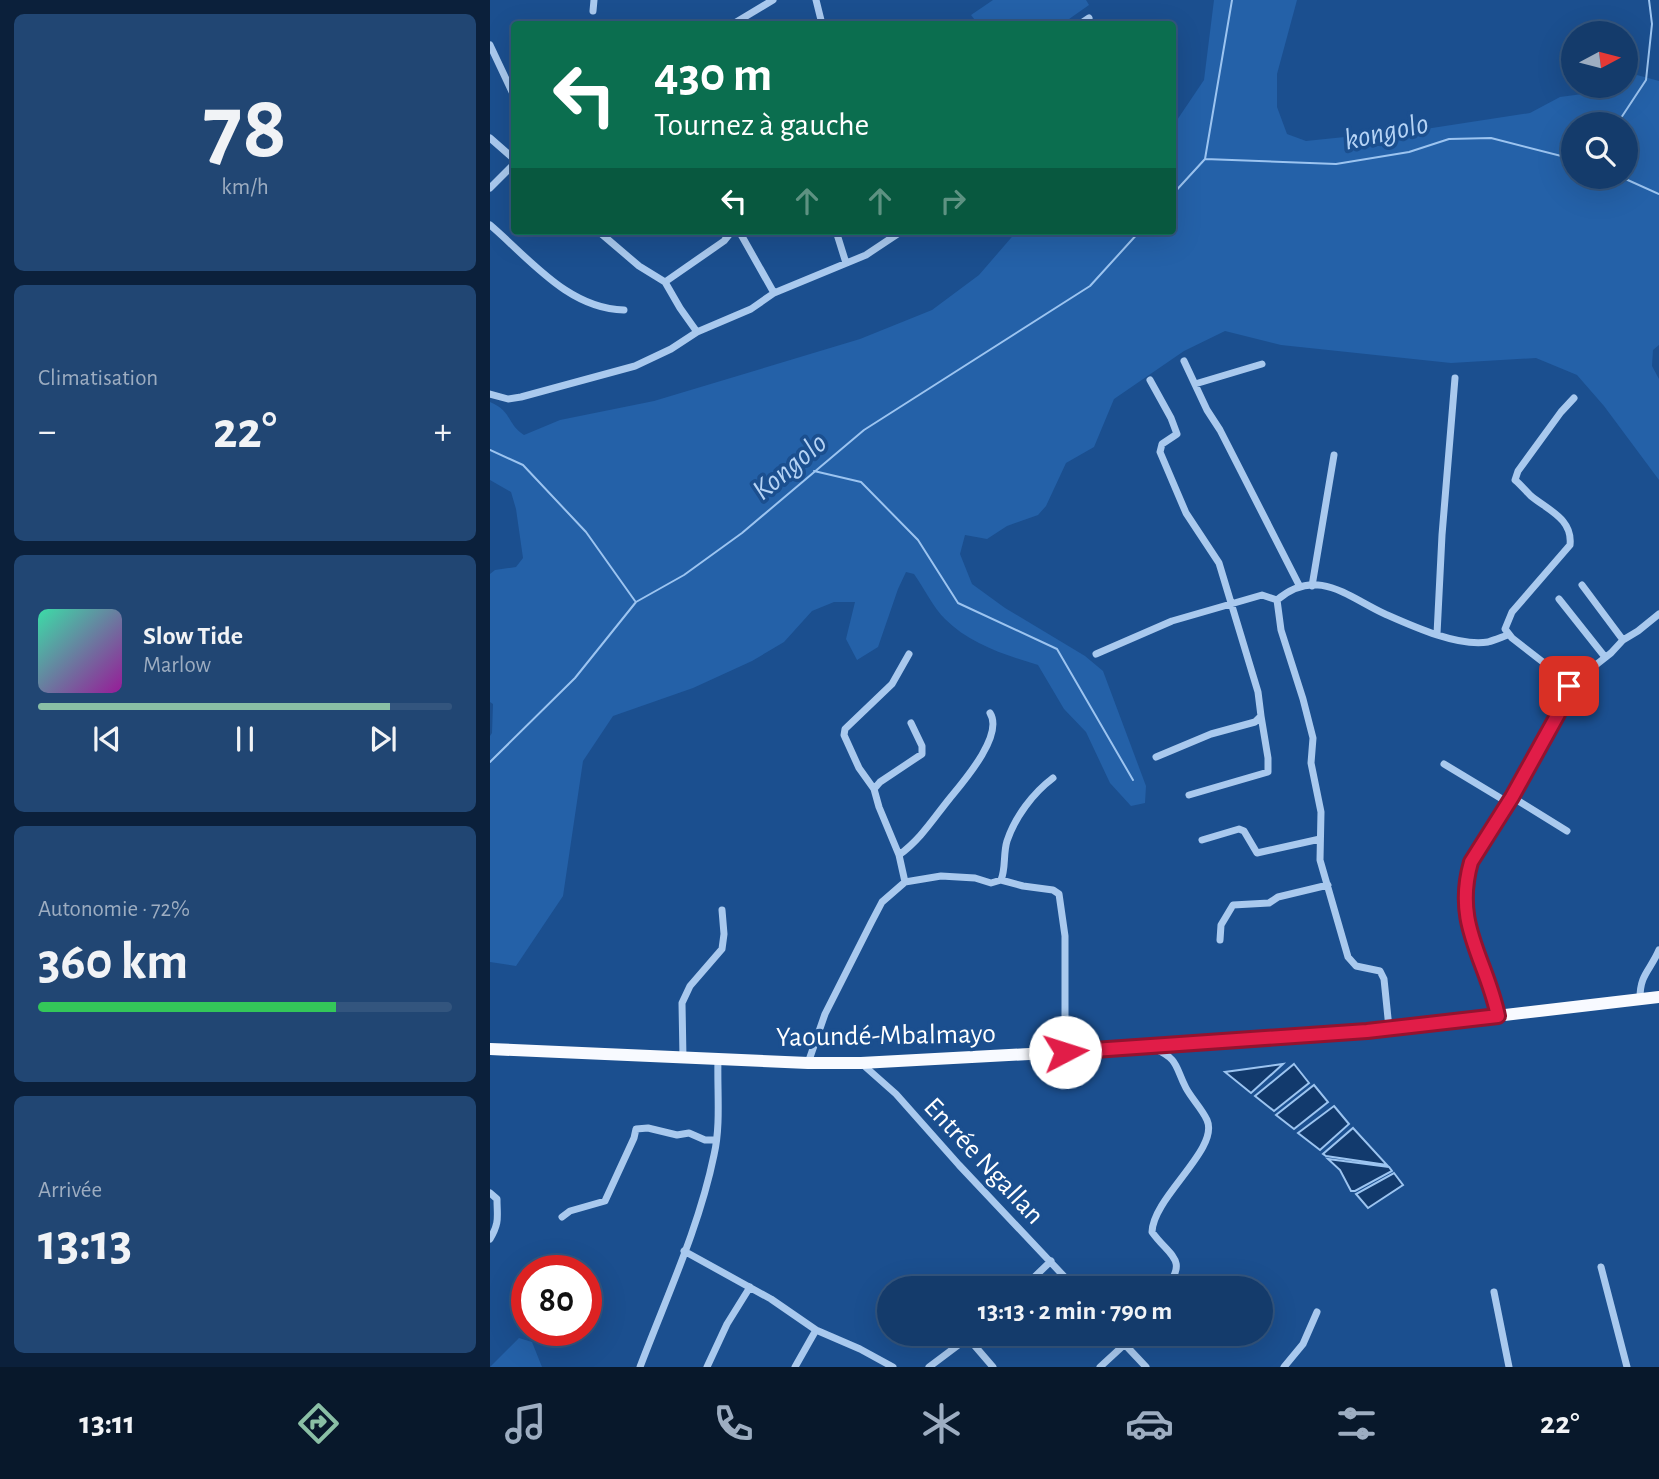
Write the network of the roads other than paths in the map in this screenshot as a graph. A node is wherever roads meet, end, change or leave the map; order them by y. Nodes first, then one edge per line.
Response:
1 (594, 0) edge
2 (773, 0) edge
3 (816, 0) edge
4 (593, 11) dead end
5 (1089, 18) dead end
6 (738, 21) edge
7 (821, 21) edge
8 (1084, 21) edge
9 (490, 45) edge
10 (511, 90) edge
11 (490, 138) edge
12 (511, 158) edge
13 (511, 164) edge
14 (490, 188) edge
15 (490, 225) edge
16 (603, 235) edge
17 (729, 235) edge
18 (741, 235) edge
19 (837, 235) edge
20 (893, 235) edge
21 (846, 263) junction
22 (665, 282) junction
23 (774, 293) junction
24 (624, 310) dead end
25 (698, 332) junction
26 (1184, 361) dead end
27 (1262, 363) dead end
28 (1455, 378) dead end
29 (1150, 380) dead end
30 (1195, 384) junction
31 (490, 394) edge
32 (1574, 398) dead end
33 (1334, 455) dead end
34 (1582, 585) dead end
35 (1312, 586) junction
36 (1300, 587) junction
37 (1559, 599) dead end
38 (1277, 600) junction
39 (1232, 604) junction
40 (1659, 614) edge
41 (1437, 634) junction
42 (1508, 635) junction
43 (1623, 640) junction
44 (909, 654) dead end
45 (1096, 654) dead end
46 (1605, 657) junction
47 (1569, 686) junction
48 (990, 713) dead end
49 (1261, 716) junction
50 (911, 723) dead end
51 (1156, 757) dead end
52 (1444, 764) dead end
53 (1053, 778) dead end
54 (874, 789) junction
55 (1189, 795) dead end
56 (1509, 799) junction
57 (1567, 831) dead end
58 (1320, 839) junction
59 (1202, 840) dead end
60 (899, 855) junction
61 (1001, 880) junction
62 (905, 882) junction
63 (1328, 885) junction
64 (722, 910) dead end
65 (1220, 940) dead end
66 (1659, 950) edge
67 (1659, 997) edge
68 (1640, 999) junction
69 (1498, 1016) junction
70 (1389, 1028) junction
71 (1144, 1045) junction
72 (490, 1049) edge
73 (1065, 1052) junction
74 (684, 1058) junction
75 (718, 1059) junction
76 (808, 1063) junction
77 (860, 1063) junction
78 (716, 1140) junction
79 (490, 1193) edge
80 (562, 1217) dead end
81 (490, 1239) edge
82 (684, 1251) junction
83 (1051, 1261) junction
84 (1601, 1267) dead end
85 (1035, 1276) edge
86 (1064, 1276) edge
87 (1173, 1276) edge
88 (750, 1287) junction
89 (1494, 1292) dead end
90 (1317, 1312) dead end
91 (816, 1330) junction
92 (957, 1346) edge
93 (978, 1346) edge
94 (1114, 1346) edge
95 (1128, 1346) edge
96 (640, 1367) edge
97 (707, 1367) edge
98 (795, 1367) edge
99 (893, 1367) edge
100 (929, 1367) edge
101 (993, 1367) edge
102 (1100, 1367) edge
103 (1146, 1367) edge
104 (1284, 1367) edge
105 (1509, 1367) edge
106 (1627, 1367) edge

1 - 4 street
2 - 6 street
3 - 7 street
5 - 8 street
9 - 10 street
11 - 12 street
13 - 14 street
15 - 24 street
16 - 22 street
17 - 22 street
18 - 23 street
19 - 21 street
20 - 21 street
21 - 23 street
22 - 25 street
23 - 25 street
25 - 31 street
26 - 30 street
27 - 30 street
28 - 41 street
29 - 39 street
30 - 36 street
32 - 42 street
33 - 35 street
34 - 43 street
35 - 36 street
35 - 41 street
36 - 38 street
37 - 46 street
38 - 39 street
38 - 58 street
39 - 45 street
39 - 49 street
40 - 43 street
41 - 42 street
42 - 47 street
43 - 46 street
44 - 54 street
46 - 47 street
47 - 56 street
48 - 60 street
49 - 51 street
49 - 55 street
50 - 54 street
52 - 56 street
53 - 61 street
54 - 60 street
56 - 57 street
56 - 69 street
58 - 59 street
58 - 63 street
60 - 62 street
61 - 62 street
61 - 73 street
62 - 76 street
63 - 65 street
63 - 70 street
64 - 74 street
66 - 68 street
67 - 68 highway, Yaoundé-Mbalmayo
68 - 69 highway, Yaoundé-Mbalmayo
69 - 70 highway, Yaoundé-Mbalmayo
70 - 71 highway, Yaoundé-Mbalmayo
71 - 73 highway, Yaoundé-Mbalmayo
71 - 87 street
72 - 74 highway, Yaoundé-Mbalmayo
73 - 77 highway, Yaoundé-Mbalmayo
74 - 75 highway, Yaoundé-Mbalmayo
75 - 76 highway, Yaoundé-Mbalmayo
75 - 78 street
76 - 77 highway, Yaoundé-Mbalmayo
77 - 83 street, Entrée Ngallan
78 - 80 street
78 - 82 street
79 - 81 street
82 - 88 street
82 - 96 street
83 - 85 street
83 - 86 street, Entrée Ngallan
84 - 106 street
88 - 91 street
88 - 97 street
89 - 105 street
90 - 104 street
91 - 98 street
91 - 99 street
92 - 100 street
93 - 101 street
94 - 102 street
95 - 103 street

